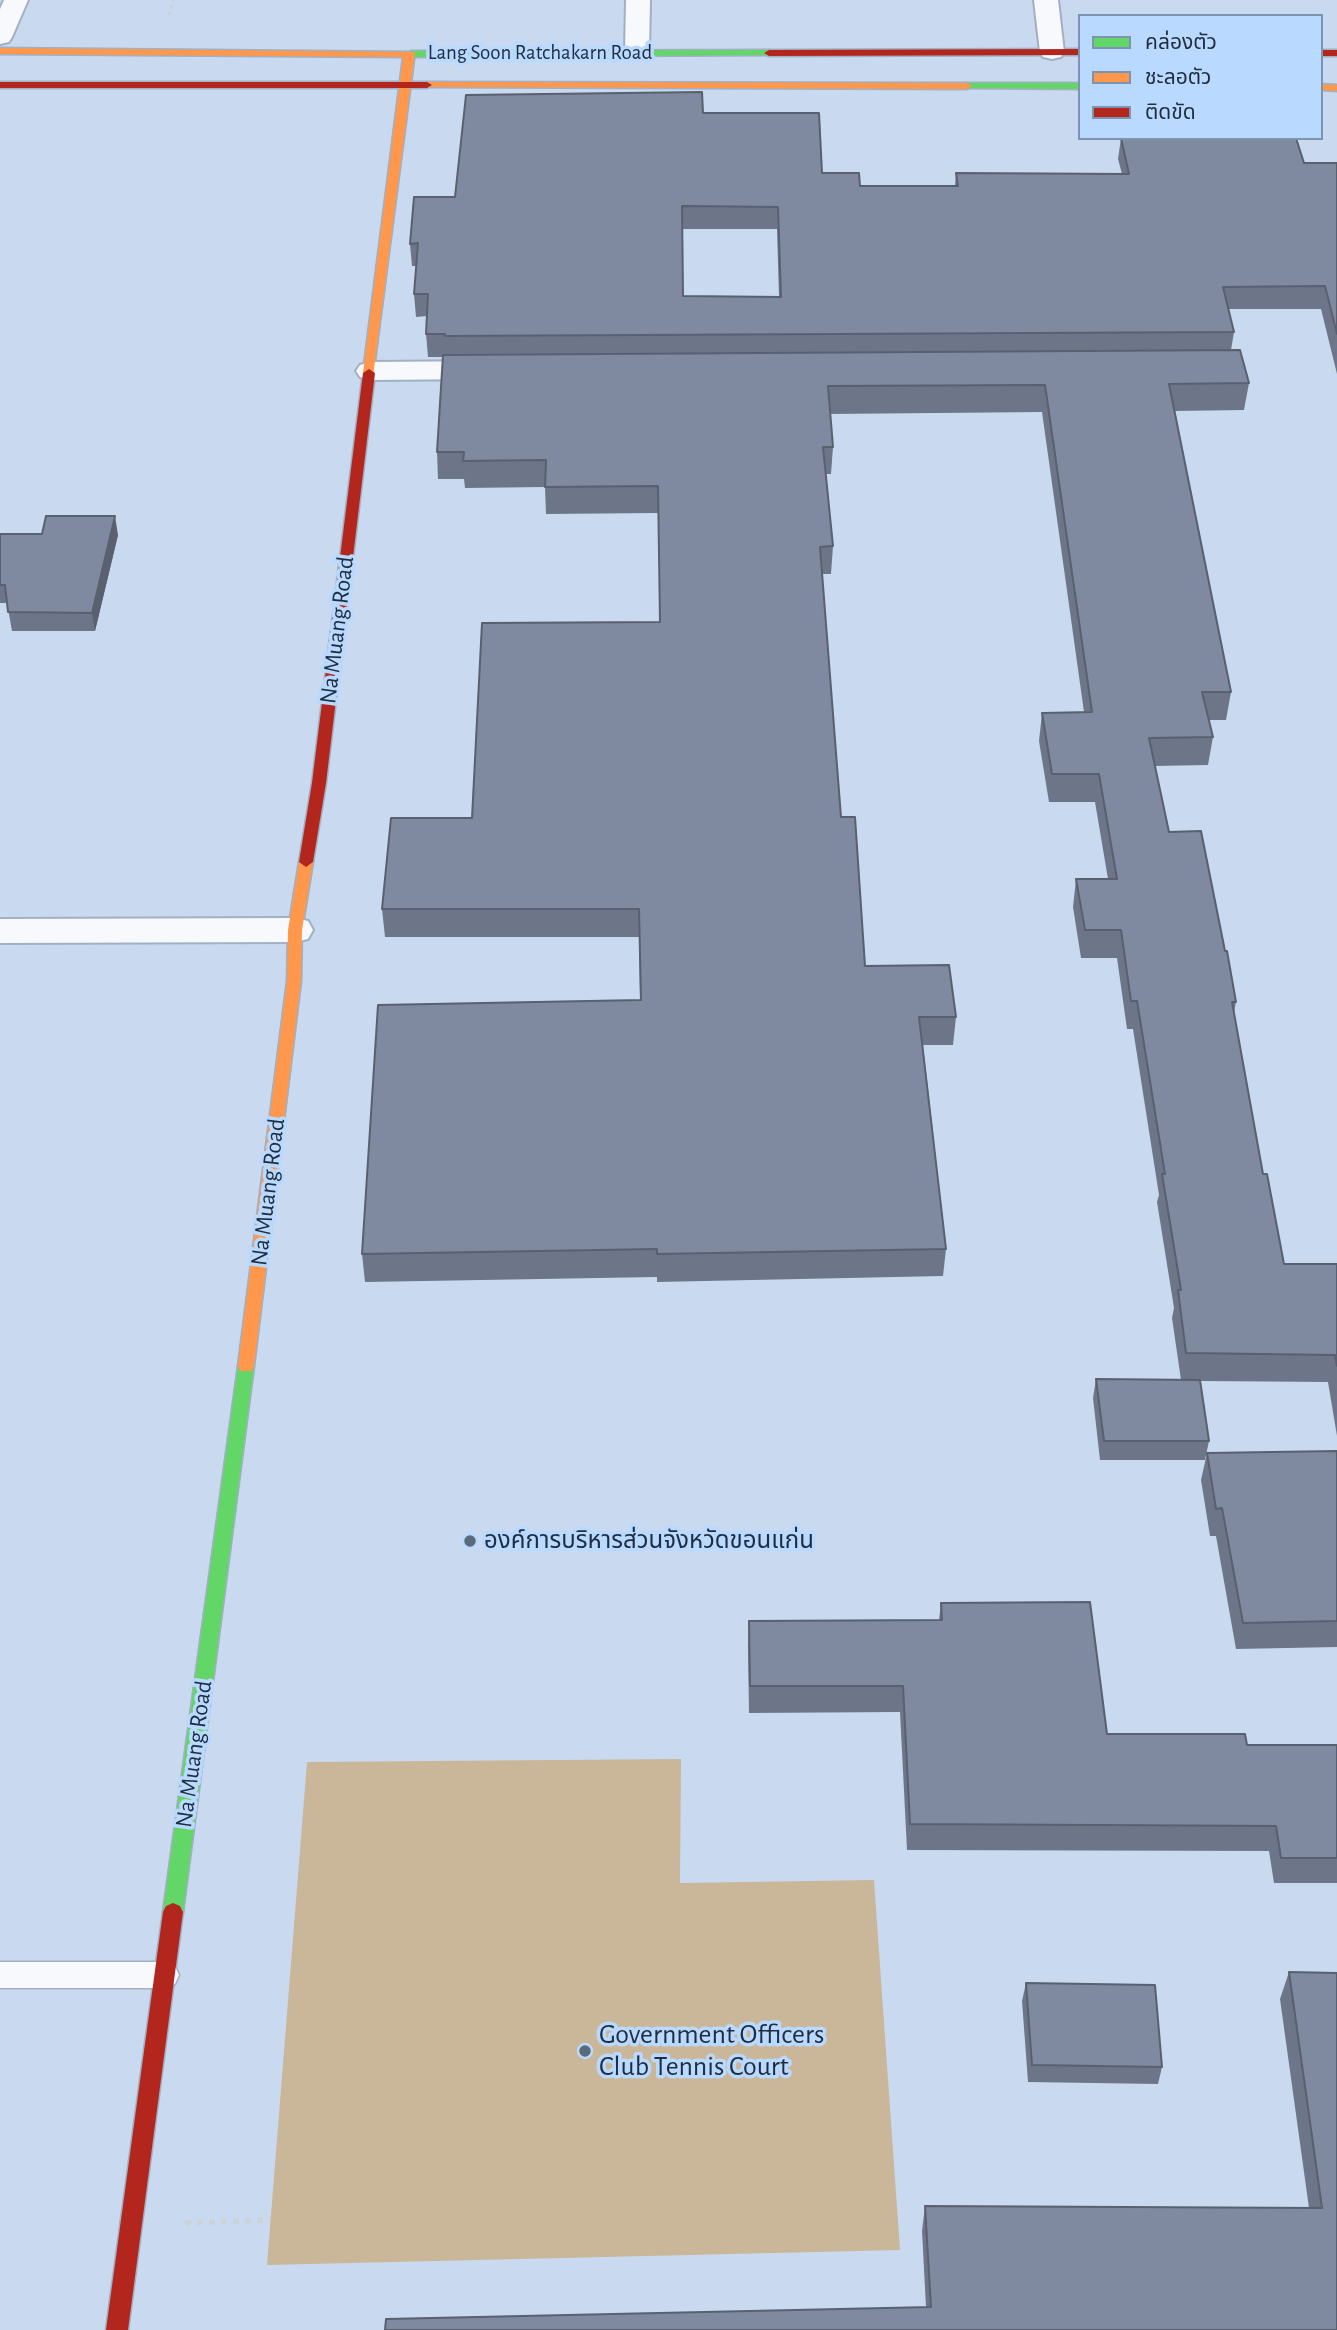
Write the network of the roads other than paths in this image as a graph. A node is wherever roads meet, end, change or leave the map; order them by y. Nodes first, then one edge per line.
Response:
1 (16, 0) edge
2 (638, 0) edge
3 (1046, 0) edge
4 (0, 37) edge
5 (0, 51) edge
6 (1052, 52) junction
7 (1078, 52) edge
8 (637, 53) junction
9 (408, 54) junction
10 (0, 85) edge
11 (1078, 86) edge
12 (404, 87) junction
13 (523, 370) edge
14 (370, 371) junction
15 (295, 930) junction
16 (0, 931) edge
17 (0, 1975) edge
18 (165, 1975) junction
19 (117, 2330) edge

1 - 4 street
2 - 8 street
3 - 6 street
5 - 9 street, Lang Soon Ratchakarn Road
6 - 7 street, Lang Soon Ratchakarn Road
6 - 8 street, Lang Soon Ratchakarn Road
8 - 9 street, Lang Soon Ratchakarn Road
9 - 12 street, Na Muang Road
10 - 12 street, Lang Soon Ratchakarn Road
11 - 12 street, Lang Soon Ratchakarn Road
12 - 14 street, Na Muang Road
13 - 14 street
14 - 15 street, Na Muang Road
15 - 16 street
15 - 18 street, Na Muang Road
17 - 18 lane
18 - 19 street, Na Muang Road

